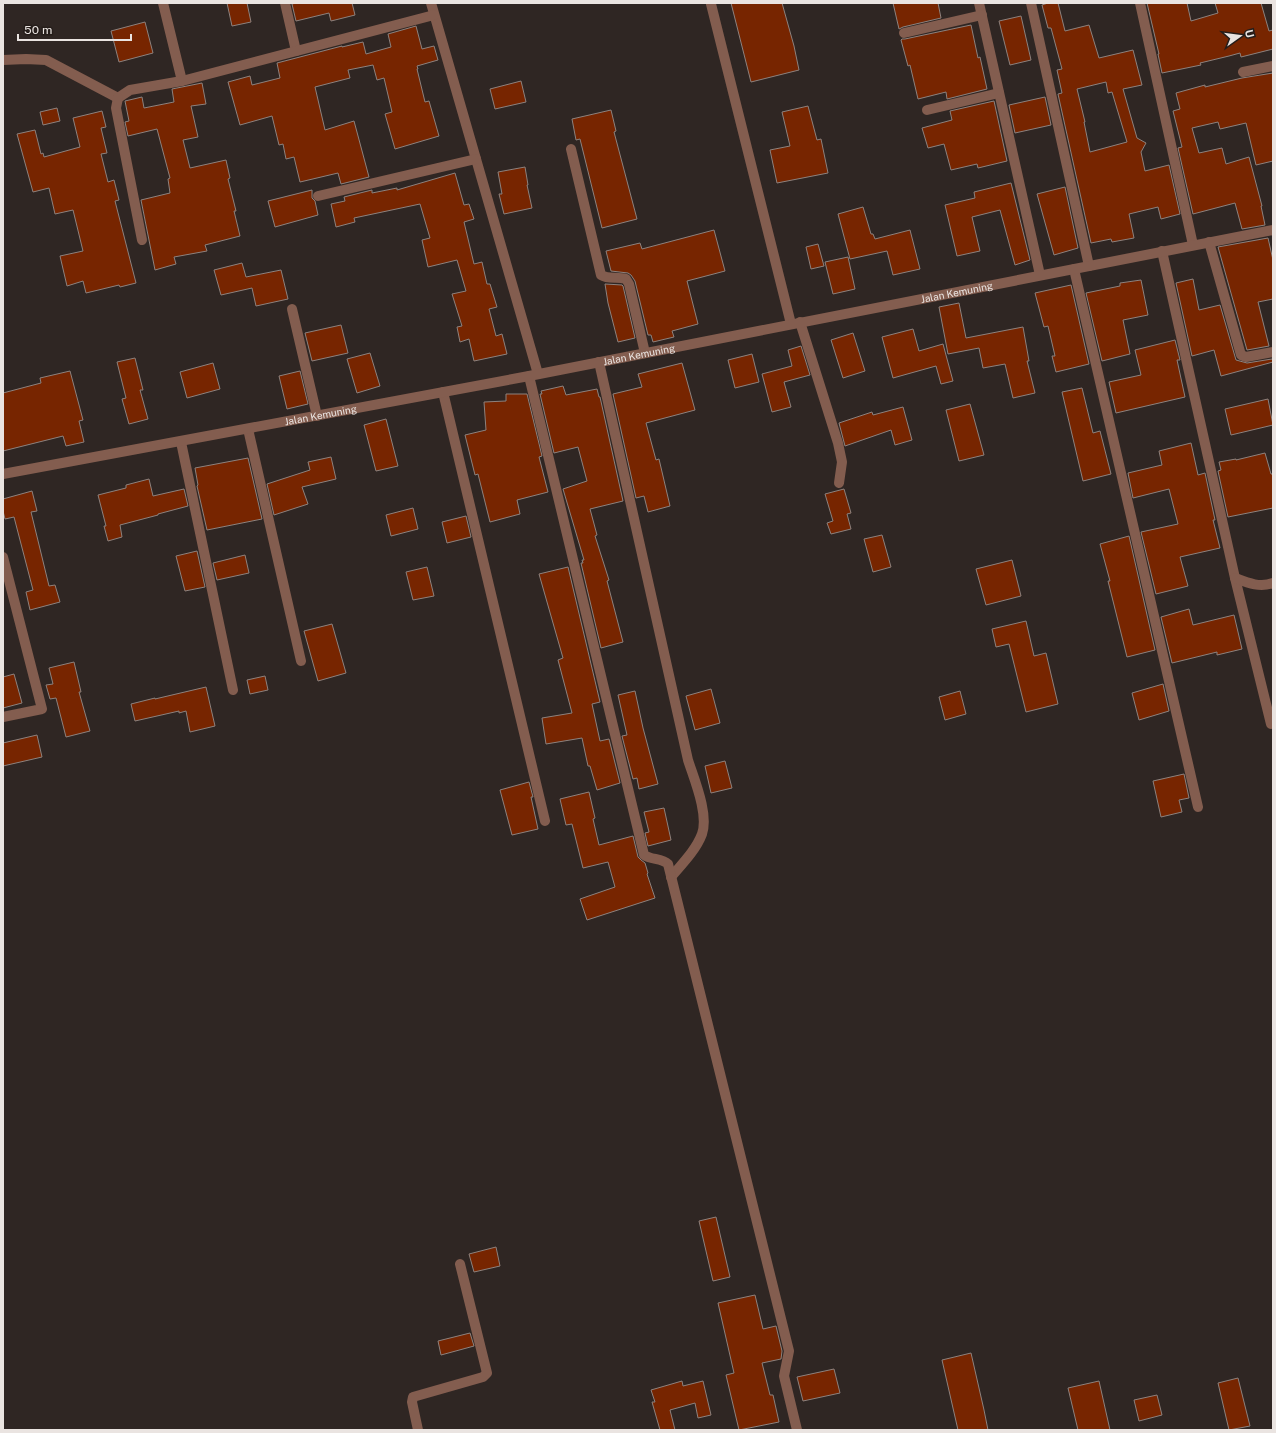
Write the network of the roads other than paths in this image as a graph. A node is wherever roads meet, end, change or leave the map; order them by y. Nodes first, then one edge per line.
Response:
1 (163, 3) edge
2 (285, 3) edge
3 (431, 3) edge
4 (979, 3) edge
5 (1031, 3) edge
6 (1140, 3) edge
7 (711, 4) dead end
8 (434, 15) junction
9 (982, 15) junction
10 (904, 33) dead end
11 (296, 51) junction
12 (3, 60) edge
13 (1273, 66) edge
14 (1244, 72) dead end
15 (182, 81) junction
16 (999, 93) junction
17 (118, 98) junction
18 (927, 110) dead end
19 (572, 149) dead end
20 (476, 159) junction
21 (318, 196) dead end
22 (1272, 233) edge
23 (142, 240) dead end
24 (1209, 242) junction
25 (1193, 245) junction
26 (1162, 251) junction
27 (1090, 266) junction
28 (1074, 269) junction
29 (1040, 275) junction
30 (292, 309) dead end
31 (796, 323) junction
32 (1273, 352) edge
33 (645, 353) junction
34 (599, 362) junction
35 (533, 375) junction
36 (443, 392) junction
37 (317, 416) junction
38 (248, 429) junction
39 (181, 442) junction
40 (3, 474) edge
41 (839, 483) dead end
42 (3, 557) edge
43 (1235, 578) junction
44 (1273, 583) edge
45 (301, 661) dead end
46 (233, 690) dead end
47 (3, 717) edge
48 (1271, 724) dead end
49 (1198, 807) dead end
50 (545, 821) dead end
51 (671, 876) junction
52 (460, 1264) dead end
53 (418, 1430) edge
54 (797, 1430) edge

1 - 15 street
2 - 11 street
3 - 8 street
4 - 9 street
5 - 27 street
6 - 25 street
7 - 31 street
8 - 11 street
8 - 20 street
9 - 10 street
9 - 16 street
11 - 15 street
12 - 17 street
13 - 14 street
15 - 17 street
16 - 18 street
16 - 29 street
17 - 23 street
19 - 33 street
20 - 21 street
20 - 35 street
22 - 24 street, Jalan Kemuning
24 - 25 street, Jalan Kemuning
24 - 32 street
25 - 26 street, Jalan Kemuning
26 - 27 street, Jalan Kemuning
26 - 43 street
27 - 28 street, Jalan Kemuning
28 - 29 street, Jalan Kemuning
28 - 49 street
29 - 31 street, Jalan Kemuning
30 - 37 street
31 - 33 street, Jalan Kemuning
31 - 41 street
33 - 34 street, Jalan Kemuning
34 - 35 street, Jalan Kemuning
34 - 51 street
35 - 36 street, Jalan Kemuning
35 - 51 street
36 - 37 street, Jalan Kemuning
36 - 50 street
37 - 38 street, Jalan Kemuning
38 - 39 street, Jalan Kemuning
38 - 45 street
39 - 40 street, Jalan Kemuning
39 - 46 street
42 - 47 street
43 - 44 street
43 - 48 street
51 - 54 street
52 - 53 street

